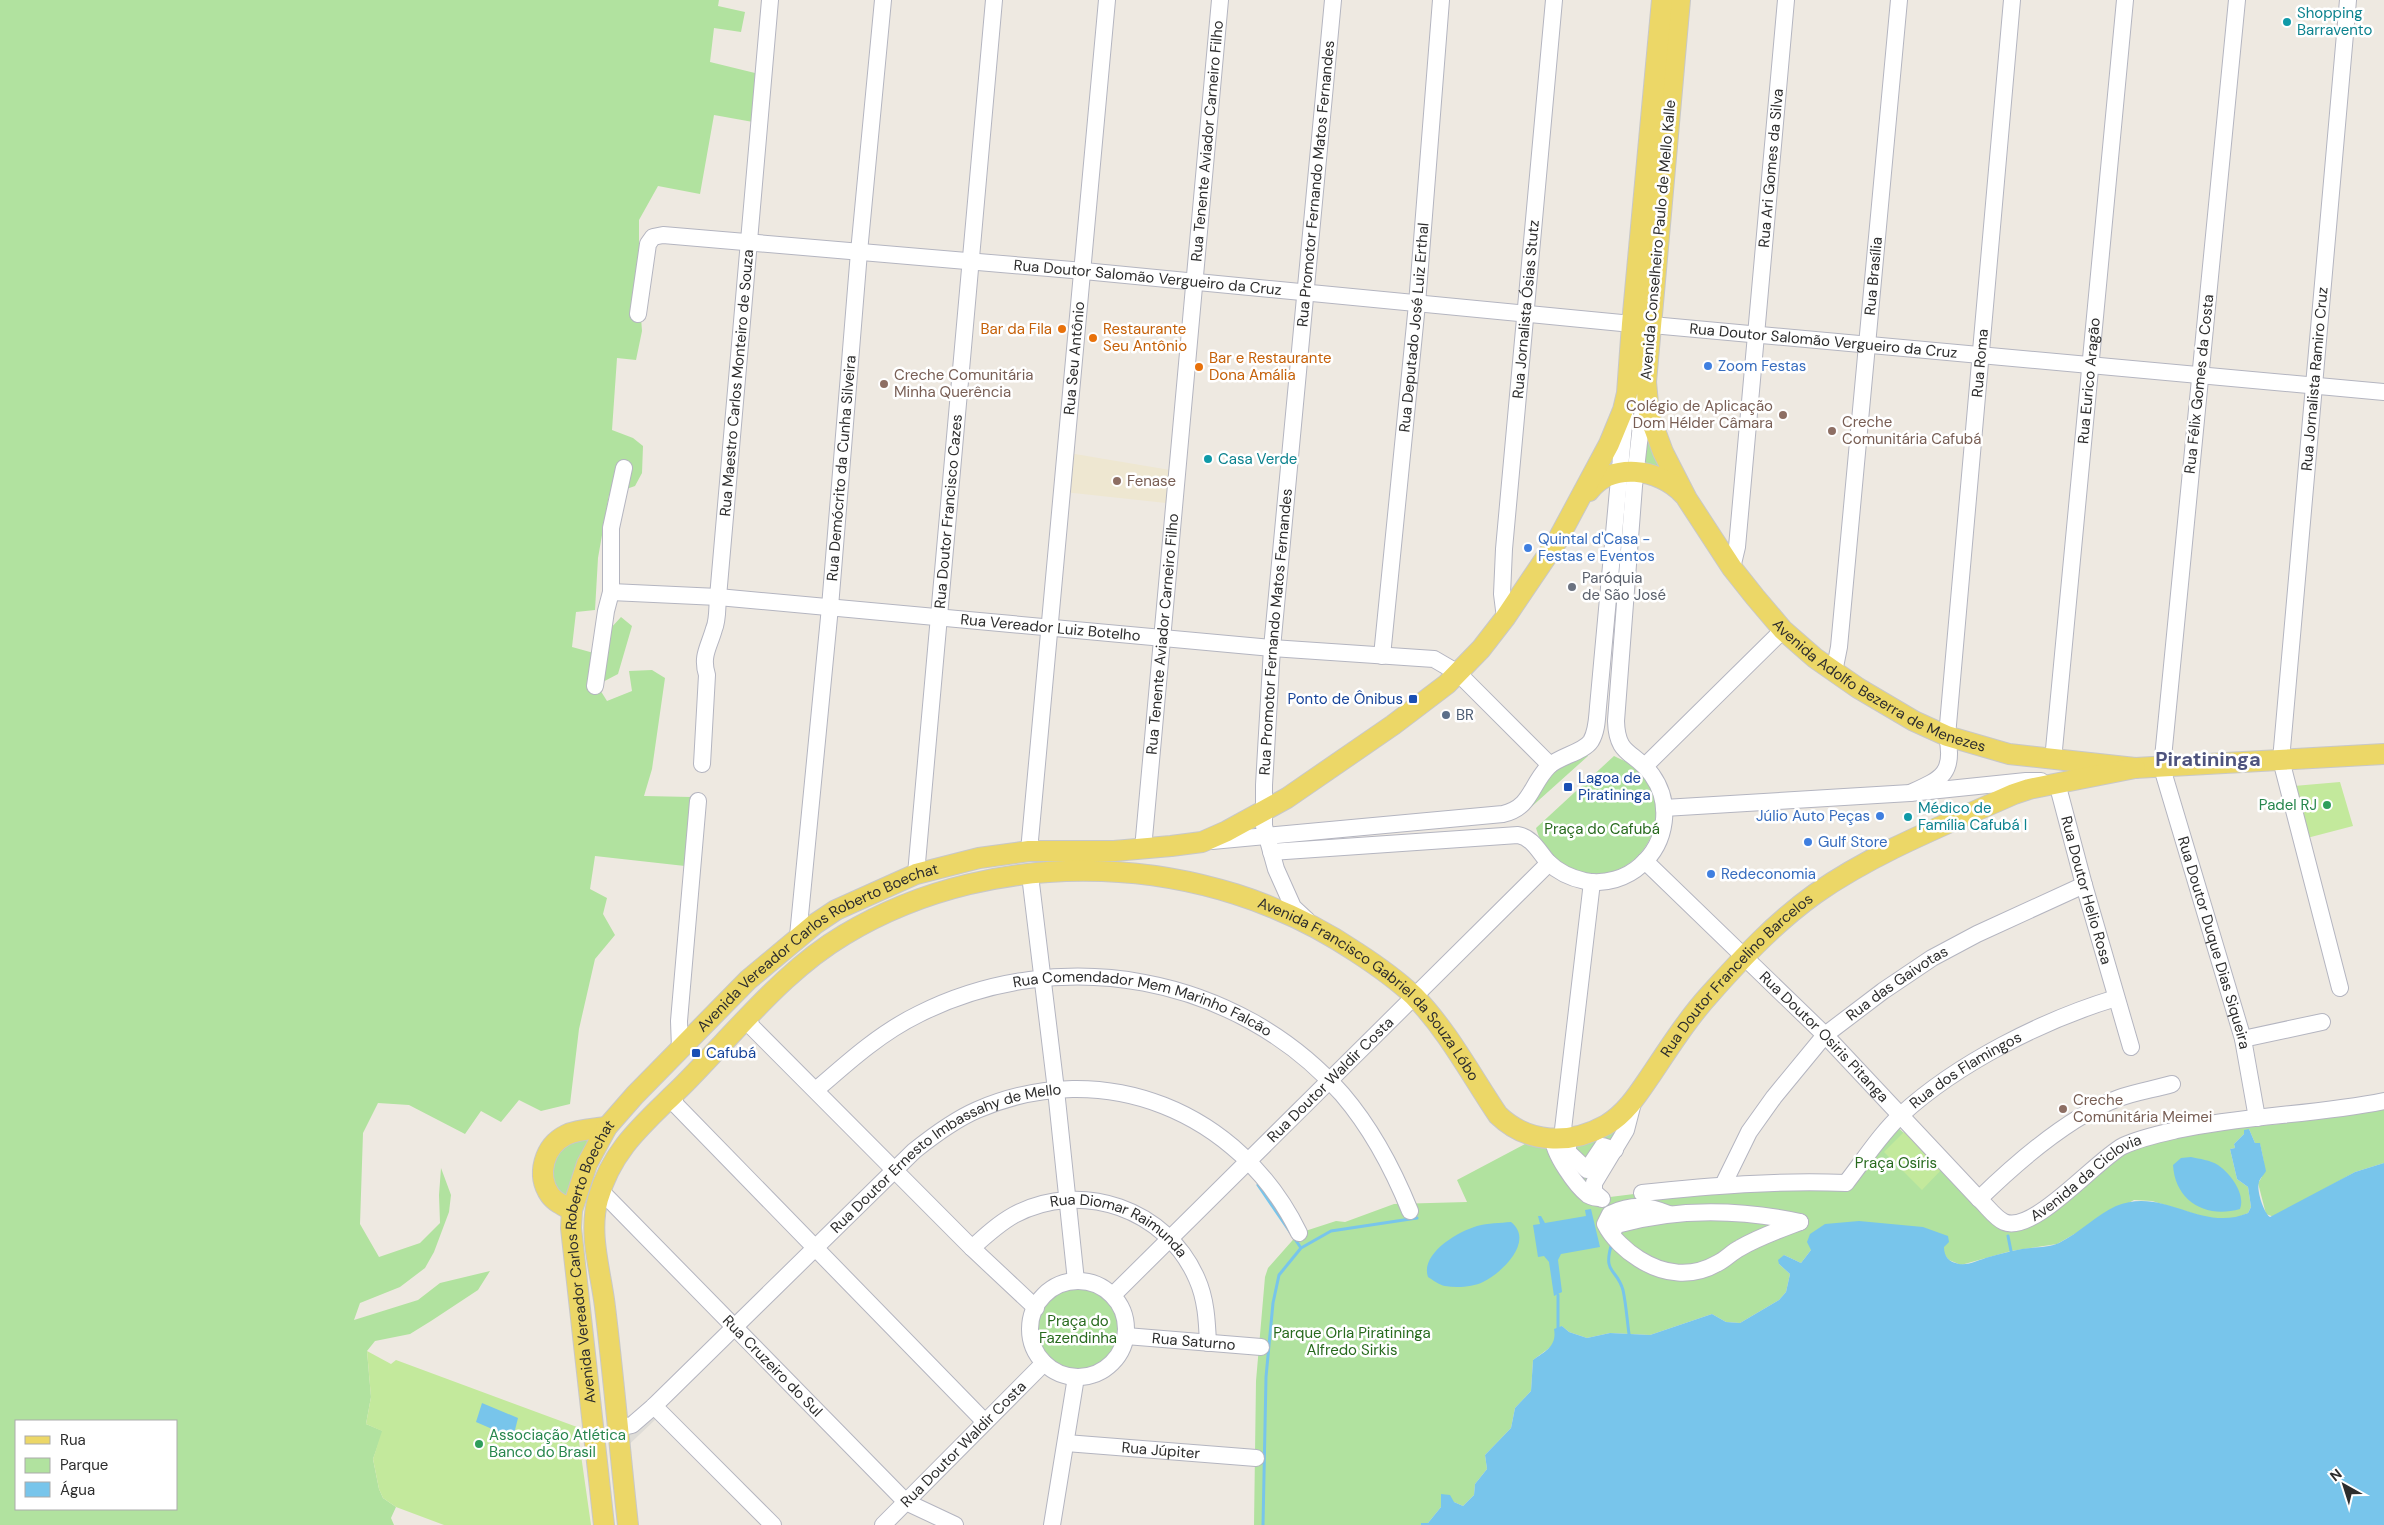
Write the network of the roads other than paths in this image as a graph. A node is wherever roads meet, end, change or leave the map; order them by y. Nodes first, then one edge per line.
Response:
1 (770, 0) edge
2 (883, 0) edge
3 (994, 0) edge
4 (1107, 0) edge
5 (1220, 0) edge
6 (1333, 0) edge
7 (1441, 0) edge
8 (1554, 0) edge
9 (1662, 0) edge
10 (1680, 0) edge
11 (1786, 0) edge
12 (1899, 0) edge
13 (2012, 0) edge
14 (2125, 0) edge
15 (2237, 0) edge
16 (2348, 0) edge
17 (749, 242) junction
18 (859, 252) junction
19 (970, 262) junction
20 (1084, 271) junction
21 (1193, 283) junction
22 (1306, 292) junction
23 (1416, 304) junction
24 (638, 314) dead end
25 (1527, 314) junction
26 (1632, 324) junction
27 (1652, 325) junction
28 (1757, 335) junction
29 (1866, 345) junction
30 (1979, 355) junction
31 (2090, 366) junction
32 (2200, 376) junction
33 (1646, 382) junction
34 (2314, 386) junction
35 (2384, 392) edge
36 (1627, 393) junction
37 (624, 468) dead end
38 (1628, 472) junction
39 (1687, 499) junction
40 (1577, 507) junction
41 (1732, 568) junction
42 (611, 592) junction
43 (718, 597) junction
44 (830, 607) junction
45 (938, 616) junction
46 (1505, 618) junction
47 (1049, 628) junction
48 (1783, 630) junction
49 (1161, 637) junction
50 (1272, 648) junction
51 (1382, 656) junction
52 (1834, 672) junction
53 (1458, 673) junction
54 (595, 686) dead end
55 (1947, 736) junction
56 (2384, 754) edge
57 (2053, 760) junction
58 (2281, 760) junction
59 (702, 764) dead end
60 (1550, 765) junction
61 (1644, 766) junction
62 (2135, 768) junction
63 (2162, 768) junction
64 (2055, 784) junction
65 (1910, 793) junction
66 (698, 801) dead end
67 (1664, 808) junction
68 (1264, 811) junction
69 (1266, 835) junction
70 (1202, 842) junction
71 (1143, 849) junction
72 (1030, 852) junction
73 (1271, 852) junction
74 (1645, 861) junction
75 (1549, 863) junction
76 (1150, 873) joint
77 (916, 874) junction
78 (1030, 874) junction
79 (1592, 882) junction
80 (2084, 885) junction
81 (1311, 924) junction
82 (798, 936) junction
83 (1743, 958) junction
84 (1043, 977) junction
85 (2340, 988) dead end
86 (1414, 997) junction
87 (2116, 998) junction
88 (748, 1017) junction
89 (2322, 1022) dead end
90 (1825, 1036) junction
91 (2243, 1039) junction
92 (2131, 1047) dead end
93 (680, 1048) junction
94 (1329, 1080) junction
95 (2172, 1084) dead end
96 (816, 1090) junction
97 (1056, 1090) junction
98 (673, 1095) junction
99 (1634, 1099) junction
100 (2384, 1100) edge
101 (1902, 1114) junction
102 (2257, 1118) junction
103 (607, 1127) junction
104 (1573, 1158) junction
105 (1248, 1160) junction
106 (894, 1169) junction
107 (1723, 1185) junction
108 (601, 1191) junction
109 (1642, 1193) dead end
110 (1979, 1199) junction
111 (1066, 1200) junction
112 (572, 1210) junction
113 (1410, 1211) dead end
114 (1616, 1211) junction
115 (1669, 1214) junction
116 (1998, 1218) joint
117 (1633, 1220) junction
118 (1299, 1234) dead end
119 (1612, 1234) junction
120 (1170, 1238) junction
121 (1749, 1243) junction
122 (814, 1248) junction
123 (972, 1248) junction
124 (1764, 1252) dead end
125 (1076, 1281) junction
126 (1113, 1295) junction
127 (1036, 1308) junction
128 (734, 1327) junction
129 (1126, 1336) junction
130 (1208, 1343) junction
131 (1260, 1347) dead end
132 (1044, 1363) junction
133 (1076, 1377) junction
134 (654, 1406) junction
135 (985, 1422) junction
136 (618, 1428) junction
137 (1066, 1443) junction
138 (1256, 1458) dead end
139 (906, 1502) junction
140 (604, 1525) edge
141 (628, 1525) edge
142 (773, 1525) edge
143 (883, 1525) edge
144 (955, 1525) edge
145 (1052, 1525) edge

1 - 17 street, Rua Maestro Carlos Monteiro de Souza
2 - 18 street, Rua Demócrito da Cunha Silveira
3 - 19 street, Rua Doutor Francisco Cazes
4 - 20 street, Rua Seu Antônio
5 - 21 street, Rua Tenente Aviador Carneiro Filho
6 - 22 street, Rua Promotor Fernando Matos Fernandes
7 - 23 street, Rua Deputado José Luiz Erthal
8 - 25 street, Rua Jornalista Ósias Stutz
9 - 26 main road, Avenida Conselheiro Paulo de Mello Kalle
10 - 27 main road, Avenida Conselheiro Paulo de Mello Kalle
11 - 28 street, Rua Ari Gomes da Silva
12 - 29 street, Rua Brasília
13 - 30 street, Rua Roma
14 - 31 street, Rua Eurico Aragão
15 - 32 street, Rua Félix Gomes da Costa
16 - 34 street, Rua Jornalista Ramiro Cruz
17 - 18 street, Rua Doutor Salomão Vergueiro da Cruz
17 - 24 street, Rua Doutor Salomão Vergueiro da Cruz
17 - 43 street, Rua Maestro Carlos Monteiro de Souza
18 - 19 street, Rua Doutor Salomão Vergueiro da Cruz
18 - 44 street, Rua Demócrito da Cunha Silveira
19 - 20 street, Rua Doutor Salomão Vergueiro da Cruz
19 - 45 street, Rua Doutor Francisco Cazes
20 - 21 street, Rua Doutor Salomão Vergueiro da Cruz
20 - 47 street, Rua Seu Antônio
21 - 22 street, Rua Doutor Salomão Vergueiro da Cruz
21 - 49 street, Rua Tenente Aviador Carneiro Filho
22 - 23 street, Rua Doutor Salomão Vergueiro da Cruz
22 - 50 street, Rua Promotor Fernando Matos Fernandes
23 - 25 street, Rua Doutor Salomão Vergueiro da Cruz
23 - 51 street, Rua Deputado José Luiz Erthal
25 - 26 street, Rua Doutor Salomão Vergueiro da Cruz
25 - 46 street, Rua Jornalista Ósias Stutz
26 - 36 main road, Avenida Conselheiro Paulo de Mello Kalle
27 - 28 street, Rua Doutor Salomão Vergueiro da Cruz
27 - 33 main road, Avenida Conselheiro Paulo de Mello Kalle
28 - 29 street, Rua Doutor Salomão Vergueiro da Cruz
28 - 41 street, Rua Ari Gomes da Silva
29 - 30 street, Rua Doutor Salomão Vergueiro da Cruz
29 - 52 street, Rua Brasília
30 - 31 street, Rua Doutor Salomão Vergueiro da Cruz
30 - 55 street, Rua Roma
31 - 32 street, Rua Doutor Salomão Vergueiro da Cruz
31 - 57 street, Rua Eurico Aragão
32 - 34 street, Rua Doutor Salomão Vergueiro da Cruz
32 - 63 street, Rua Félix Gomes da Costa
33 - 38 street, Avenida Conselheiro Paulo de Mello Kalle
33 - 39 main road
34 - 35 street, Rua Doutor Salomão Vergueiro da Cruz
34 - 58 street, Rua Jornalista Ramiro Cruz
36 - 38 street, Avenida Conselheiro Paulo de Mello Kalle
36 - 40 main road
37 - 42 street
38 - 39 main road
38 - 40 main road
38 - 60 street, Avenida Conselheiro Paulo de Mello Kalle
38 - 61 street, Avenida Conselheiro Paulo de Mello Kalle
39 - 41 main road, Avenida Adolfo Bezerra de Menezes
40 - 46 main road
41 - 48 main road, Avenida Adolfo Bezerra de Menezes
42 - 43 street, Rua Vereador Luiz Botelho
42 - 54 street
43 - 44 street, Rua Vereador Luiz Botelho
43 - 59 street, Rua Maestro Carlos Monteiro de Souza
44 - 45 street, Rua Vereador Luiz Botelho
44 - 82 street, Rua Demócrito da Cunha Silveira
45 - 47 street, Rua Vereador Luiz Botelho
45 - 77 street, Rua Doutor Francisco Cazes
46 - 53 main road
47 - 49 street, Rua Vereador Luiz Botelho
47 - 72 street, Rua Seu Antônio
48 - 52 main road, Avenida Adolfo Bezerra de Menezes
48 - 61 street
49 - 50 street, Rua Vereador Luiz Botelho
49 - 71 street, Rua Tenente Aviador Carneiro Filho
50 - 51 street, Rua Vereador Luiz Botelho
50 - 68 street, Rua Promotor Fernando Matos Fernandes
51 - 53 street, Rua Vereador Luiz Botelho
52 - 55 main road, Avenida Adolfo Bezerra de Menezes
53 - 60 street, Rua Vereador Luiz Botelho
53 - 68 main road
55 - 57 main road, Avenida Adolfo Bezerra de Menezes
55 - 65 street, Rua Roma
56 - 58 main road
57 - 62 main road, Avenida Adolfo Bezerra de Menezes
58 - 63 main road
58 - 85 street, Rua Jornalista Ramiro Cruz
60 - 69 street, Avenida Vereador Carlos Roberto Boechat
61 - 67 street
62 - 63 main road
62 - 64 main road, Rua Doutor Francelino Barcelos
63 - 91 street, Rua Doutor Duque Dias Siqueira
64 - 65 street
64 - 80 street, Rua Doutor Helio Rosa
64 - 83 main road, Rua Doutor Francelino Barcelos
65 - 67 street
66 - 93 street
67 - 74 street
68 - 69 street, Rua Promotor Fernando Matos Fernandes
68 - 70 main road
69 - 70 street, Avenida Vereador Carlos Roberto Boechat
69 - 73 street, Rua Promotor Fernando Matos Fernandes
70 - 71 main road, Avenida Vereador Carlos Roberto Boechat
71 - 72 main road, Avenida Vereador Carlos Roberto Boechat
72 - 77 main road, Avenida Vereador Carlos Roberto Boechat
73 - 75 street
73 - 81 street, Rua Promotor Fernando Matos Fernandes
74 - 79 street
74 - 83 street, Rua Doutor Osiris Pitanga
75 - 79 street
75 - 86 street, Rua Doutor Waldir Costa
76 - 78 main road, Avenida Vereador Carlos Roberto Boechat
76 - 81 main road, Avenida Francisco Gabriel da Souza Lóbo
77 - 82 main road, Avenida Vereador Carlos Roberto Boechat
78 - 84 street
78 - 88 main road, Avenida Vereador Carlos Roberto Boechat
79 - 104 street
80 - 87 street, Rua Doutor Helio Rosa
80 - 90 street, Rua das Gaivotas
81 - 86 main road, Avenida Francisco Gabriel da Souza Lóbo
82 - 93 main road, Avenida Vereador Carlos Roberto Boechat
83 - 90 street, Rua Doutor Osiris Pitanga
83 - 99 main road, Rua Doutor Francelino Barcelos
84 - 94 street, Rua Comendador Mem Marinho Falcão
84 - 96 street, Rua Comendador Mem Marinho Falcão
84 - 97 street
86 - 94 street, Rua Doutor Waldir Costa
86 - 104 main road, Avenida Francisco Gabriel da Souza Lóbo
87 - 92 street, Rua Doutor Helio Rosa
87 - 101 street, Rua dos Flamingos
88 - 96 street
88 - 98 main road, Avenida Vereador Carlos Roberto Boechat
89 - 91 street
90 - 101 street, Rua Doutor Osiris Pitanga
90 - 107 street, Rua das Gaivotas
91 - 102 street, Rua Doutor Duque Dias Siqueira
93 - 103 main road, Avenida Vereador Carlos Roberto Boechat
94 - 105 street, Rua Doutor Waldir Costa
94 - 113 street, Rua Comendador Mem Marinho Falcão
95 - 110 street
96 - 106 street
97 - 105 street, Rua Doutor Ernesto Imbassahy de Mello
97 - 106 street, Rua Doutor Ernesto Imbassahy de Mello
97 - 111 street
98 - 108 main road, Avenida Vereador Carlos Roberto Boechat
98 - 122 street
99 - 104 main road, Rua Doutor Francelino Barcelos
99 - 104 street, Rua Doutor Francelino Barcelos
100 - 102 street, Avenida da Ciclovia
101 - 107 street, Rua dos Flamingos
101 - 110 street, Rua Doutor Osiris Pitanga
102 - 116 street, Avenida da Ciclovia
103 - 112 main road, Avenida Vereador Carlos Roberto Boechat
103 - 112 main road
104 - 104 street
105 - 118 street, Rua Doutor Ernesto Imbassahy de Mello
105 - 120 street, Rua Doutor Waldir Costa
106 - 122 street, Rua Doutor Ernesto Imbassahy de Mello
106 - 123 street
107 - 109 street
108 - 112 main road
108 - 128 street, Rua Cruzeiro do Sul
108 - 136 main road, Avenida Vereador Carlos Roberto Boechat
110 - 116 street, Rua Doutor Osiris Pitanga
111 - 120 street, Rua Diomar Raimunda
111 - 123 street, Rua Diomar Raimunda
111 - 125 street
112 - 140 main road, Avenida Vereador Carlos Roberto Boechat
114 - 115 street
114 - 117 street
114 - 119 street
115 - 117 street
115 - 121 street
117 - 119 street
119 - 121 street
120 - 126 street, Rua Doutor Waldir Costa
120 - 130 street, Rua Diomar Raimunda
121 - 124 street
122 - 128 street, Rua Doutor Ernesto Imbassahy de Mello
122 - 135 street
123 - 127 street
125 - 126 street
125 - 127 street
126 - 129 street
127 - 132 street
128 - 134 street, Rua Doutor Ernesto Imbassahy de Mello
128 - 139 street, Rua Cruzeiro do Sul
129 - 130 street, Rua Saturno
129 - 133 street
130 - 131 street, Rua Saturno
132 - 133 street
132 - 135 street, Rua Doutor Waldir Costa
133 - 137 street
134 - 136 street, Rua Doutor Ernesto Imbassahy de Mello
134 - 142 street
135 - 139 street, Rua Doutor Waldir Costa
136 - 141 main road, Avenida Vereador Carlos Roberto Boechat
137 - 138 street, Rua Júpiter
137 - 145 street
139 - 143 street, Rua Doutor Waldir Costa
139 - 144 street, Rua Cruzeiro do Sul

